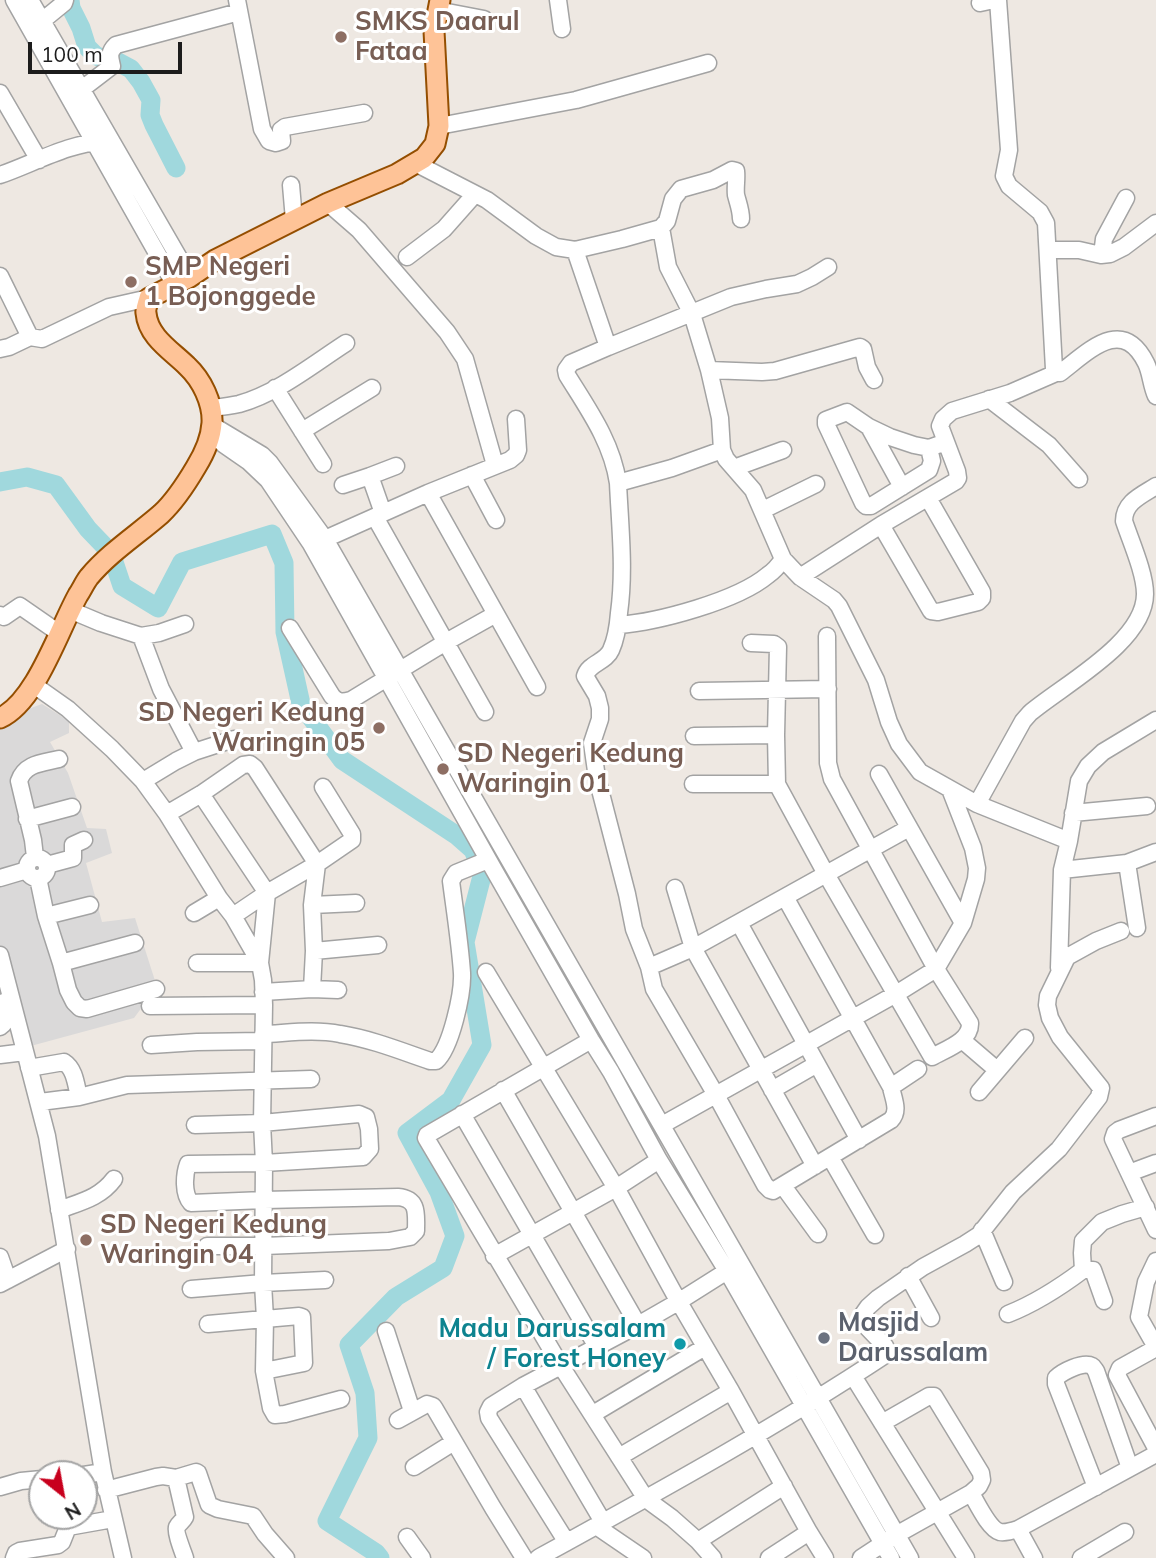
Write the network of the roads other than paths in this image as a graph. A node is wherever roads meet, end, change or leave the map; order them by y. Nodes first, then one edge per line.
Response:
1 (8, 0) edge
2 (15, 0) edge
3 (30, 0) edge
4 (65, 0) edge
5 (558, 0) edge
6 (990, 1) edge
7 (0, 5) edge
8 (439, 5) edge
9 (238, 6) edge
10 (484, 19) dead end
11 (42, 21) junction
12 (562, 29) dead end
13 (708, 63) dead end
14 (82, 89) junction
15 (0, 93) edge
16 (364, 113) dead end
17 (439, 126) junction
18 (94, 142) junction
19 (113, 143) junction
20 (39, 160) junction
21 (417, 164) junction
22 (0, 175) edge
23 (291, 186) dead end
24 (475, 194) junction
25 (1126, 198) dead end
26 (331, 201) junction
27 (741, 219) dead end
28 (294, 220) junction
29 (1156, 223) edge
30 (661, 228) junction
31 (576, 250) junction
32 (1048, 250) junction
33 (1102, 255) junction
34 (407, 257) dead end
35 (828, 267) dead end
36 (0, 276) edge
37 (182, 281) junction
38 (149, 298) junction
39 (692, 314) junction
40 (30, 337) junction
41 (346, 343) dead end
42 (608, 347) junction
43 (0, 349) edge
44 (709, 370) junction
45 (1056, 373) junction
46 (874, 380) dead end
47 (275, 388) junction
48 (372, 388) dead end
49 (1156, 396) edge
50 (989, 400) junction
51 (516, 419) dead end
52 (211, 423) junction
53 (869, 427) junction
54 (302, 431) junction
55 (946, 442) junction
56 (929, 448) junction
57 (722, 450) junction
58 (783, 450) dead end
59 (323, 464) dead end
60 (396, 466) dead end
61 (495, 466) junction
62 (734, 468) junction
63 (472, 475) junction
64 (370, 476) junction
65 (1079, 479) dead end
66 (618, 483) junction
67 (816, 484) dead end
68 (343, 485) dead end
69 (1156, 486) edge
70 (902, 487) junction
71 (428, 493) junction
72 (928, 498) junction
73 (763, 510) junction
74 (379, 515) junction
75 (496, 520) dead end
76 (881, 525) junction
77 (325, 539) junction
78 (783, 559) junction
79 (800, 577) junction
80 (70, 610) junction
81 (496, 614) junction
82 (0, 615) edge
83 (185, 624) dead end
84 (618, 625) junction
85 (290, 628) dead end
86 (59, 633) junction
87 (141, 636) junction
88 (827, 636) dead end
89 (446, 642) junction
90 (751, 643) dead end
91 (401, 669) junction
92 (385, 678) junction
93 (34, 685) junction
94 (537, 687) dead end
95 (828, 689) junction
96 (699, 691) dead end
97 (778, 691) junction
98 (485, 712) dead end
99 (0, 718) edge
100 (1156, 720) edge
101 (776, 735) junction
102 (694, 736) dead end
103 (234, 739) dead end
104 (194, 752) junction
105 (59, 758) dead end
106 (879, 774) dead end
107 (143, 781) junction
108 (777, 783) junction
109 (693, 784) dead end
110 (323, 787) dead end
111 (950, 789) junction
112 (201, 794) junction
113 (977, 804) junction
114 (1147, 806) dead end
115 (72, 807) dead end
116 (1073, 813) junction
117 (167, 814) junction
118 (27, 819) junction
119 (909, 828) junction
120 (84, 840) dead end
121 (1069, 841) junction
122 (870, 850) junction
123 (1156, 852) edge
124 (510, 860) junction
125 (1127, 863) junction
126 (317, 864) junction
127 (485, 864) junction
128 (37, 868) junction
129 (1062, 870) junction
130 (826, 874) junction
131 (0, 878) edge
132 (675, 888) dead end
133 (267, 893) junction
134 (785, 897) junction
135 (219, 898) junction
136 (356, 903) dead end
137 (90, 905) dead end
138 (312, 905) junction
139 (194, 912) dead end
140 (46, 916) junction
141 (233, 916) junction
142 (739, 923) junction
143 (963, 923) junction
144 (135, 943) dead end
145 (378, 945) dead end
146 (693, 948) junction
147 (314, 951) junction
148 (0, 955) edge
149 (61, 963) junction
150 (197, 963) dead end
151 (260, 963) junction
152 (649, 967) junction
153 (936, 969) junction
154 (573, 971) junction
155 (1059, 971) junction
156 (486, 972) dead end
157 (557, 981) junction
158 (0, 987) edge
159 (156, 989) dead end
160 (312, 989) junction
161 (338, 990) dead end
162 (896, 994) junction
163 (264, 999) junction
164 (150, 1006) dead end
165 (853, 1018) junction
166 (0, 1027) edge
167 (263, 1038) junction
168 (1025, 1038) dead end
169 (591, 1040) junction
170 (962, 1040) junction
171 (806, 1044) junction
172 (151, 1045) dead end
173 (25, 1052) junction
174 (0, 1055) edge
175 (626, 1062) junction
176 (817, 1064) junction
177 (543, 1067) junction
178 (29, 1068) junction
179 (918, 1069) dead end
180 (761, 1070) junction
181 (997, 1070) junction
182 (611, 1072) junction
183 (311, 1079) dead end
184 (262, 1080) junction
185 (891, 1087) junction
186 (503, 1090) junction
187 (772, 1090) junction
188 (979, 1092) dead end
189 (716, 1095) junction
190 (79, 1097) junction
191 (40, 1102) junction
192 (462, 1114) junction
193 (1156, 1116) edge
194 (262, 1123) junction
195 (195, 1125) dead end
196 (662, 1125) junction
197 (859, 1139) junction
198 (830, 1157) junction
199 (659, 1160) junction
200 (264, 1163) junction
201 (1156, 1163) edge
202 (815, 1166) junction
203 (1129, 1173) junction
204 (114, 1179) dead end
205 (783, 1186) junction
206 (616, 1188) junction
207 (264, 1200) junction
208 (59, 1210) junction
209 (574, 1212) junction
210 (1152, 1216) edge
211 (982, 1230) junction
212 (818, 1234) dead end
213 (532, 1235) junction
214 (874, 1235) dead end
215 (264, 1245) junction
216 (207, 1246) dead end
217 (66, 1249) junction
218 (494, 1256) junction
219 (0, 1257) edge
220 (1156, 1261) edge
221 (734, 1267) junction
222 (1083, 1270) junction
223 (908, 1276) junction
224 (325, 1280) dead end
225 (4, 1282) edge
226 (1004, 1282) dead end
227 (263, 1283) junction
228 (191, 1289) dead end
229 (1104, 1301) dead end
230 (678, 1303) junction
231 (1156, 1310) edge
232 (1008, 1314) dead end
233 (1139, 1317) junction
234 (932, 1318) dead end
235 (265, 1319) junction
236 (208, 1324) dead end
237 (639, 1325) junction
238 (386, 1331) dead end
239 (705, 1346) junction
240 (597, 1347) junction
241 (1156, 1347) edge
242 (561, 1366) junction
243 (264, 1371) junction
244 (853, 1376) junction
245 (523, 1385) junction
246 (731, 1391) junction
247 (341, 1399) dead end
248 (812, 1402) junction
249 (593, 1414) junction
250 (882, 1423) junction
251 (756, 1436) junction
252 (454, 1442) junction
253 (1156, 1448) edge
254 (1156, 1454) edge
255 (619, 1457) junction
256 (414, 1467) dead end
257 (1130, 1468) junction
258 (103, 1472) junction
259 (98, 1473) edge
260 (176, 1479) junction
261 (28, 1480) edge
262 (784, 1486) junction
263 (0, 1487) edge
264 (1097, 1487) junction
265 (106, 1490) junction
266 (971, 1493) junction
267 (646, 1499) junction
268 (937, 1512) junction
269 (113, 1518) junction
270 (600, 1524) junction
271 (1018, 1529) junction
272 (809, 1532) junction
273 (1125, 1532) dead end
274 (407, 1537) dead end
275 (698, 1541) junction
276 (890, 1546) edge
277 (567, 1550) edge
278 (543, 1555) edge
279 (14, 1558) edge
280 (123, 1558) edge
281 (185, 1558) edge
282 (286, 1558) edge
283 (422, 1558) edge
284 (524, 1558) edge
285 (643, 1558) edge
286 (713, 1558) edge
287 (769, 1558) edge
288 (825, 1558) edge
289 (861, 1558) edge
290 (910, 1558) edge
291 (967, 1558) edge
292 (1034, 1558) edge
293 (1081, 1558) edge

1 - 7 street
2 - 18 street
3 - 11 street
4 - 11 street
5 - 12 street
6 - 32 street
8 - 10 street
8 - 17 main road
9 - 14 street
9 - 16 street
11 - 14 street
13 - 17 street
14 - 19 street
15 - 20 street
17 - 21 main road
18 - 19 street
18 - 20 street
18 - 37 street
19 - 37 street
20 - 22 street
21 - 24 street
21 - 26 main road
23 - 28 street
24 - 31 street
24 - 34 street
25 - 33 street
26 - 28 main road
26 - 61 street
27 - 30 street
28 - 37 main road
29 - 33 street
30 - 31 street
30 - 39 street
31 - 42 street
32 - 33 street
32 - 45 street
35 - 39 street
36 - 40 street
37 - 38 main road
38 - 40 street
38 - 52 main road
39 - 42 street
39 - 44 street
40 - 43 street
41 - 47 street
42 - 66 street
44 - 46 street
44 - 57 street
45 - 49 street
45 - 50 street
47 - 52 street
47 - 54 street
48 - 54 street
50 - 55 street
50 - 65 street
51 - 61 street
52 - 77 street
52 - 80 main road
52 - 92 street
53 - 56 street
53 - 70 street
53 - 70 street
54 - 59 street
55 - 56 street
55 - 72 street
56 - 70 street
57 - 62 street
57 - 66 street
58 - 62 street
60 - 64 street
61 - 63 street
62 - 73 street
63 - 71 street
63 - 75 street
64 - 68 street
64 - 74 street
66 - 84 street
67 - 73 street
69 - 113 street
71 - 74 street
71 - 81 street
72 - 76 street
72 - 76 street
73 - 78 street
74 - 77 street
74 - 89 street
76 - 79 street
77 - 91 street
78 - 79 street
78 - 84 street
79 - 111 street
80 - 86 main road
80 - 87 street
81 - 89 street
81 - 94 street
82 - 86 street
83 - 87 street
84 - 152 street
85 - 92 street
86 - 93 main road
87 - 104 street
88 - 95 street
89 - 91 street
89 - 98 street
90 - 97 street
91 - 92 street
91 - 124 street
92 - 127 street
93 - 99 main road
93 - 107 street
95 - 97 street
95 - 122 street
96 - 97 street
97 - 101 street
100 - 116 street
101 - 102 street
101 - 108 street
103 - 104 street
104 - 107 street
105 - 118 street
106 - 119 street
107 - 117 street
108 - 109 street
108 - 130 street
110 - 126 street
111 - 113 street
111 - 143 street
112 - 117 street
112 - 126 street
112 - 133 street
113 - 121 street
114 - 116 street
115 - 118 street
116 - 121 street
117 - 135 street
118 - 128 street
119 - 122 street
119 - 143 street
120 - 128 street
121 - 129 street
122 - 130 street
122 - 153 street
123 - 125 street
124 - 127 street
124 - 154 street
125 - 129 street
125 - 155 street
126 - 133 street
126 - 138 street
127 - 157 street
127 - 167 street
128 - 131 street
128 - 140 street
129 - 155 street
130 - 134 street
130 - 162 street
132 - 146 street
133 - 141 street
133 - 151 street
134 - 142 street
134 - 165 street
135 - 139 street
135 - 141 street
136 - 138 street
137 - 140 street
138 - 147 street
140 - 149 street
141 - 151 street
142 - 146 street
142 - 171 street
143 - 153 street
144 - 149 street
145 - 147 street
146 - 152 street
146 - 180 street
147 - 160 street
148 - 173 street
149 - 159 street
150 - 151 street
151 - 163 street
152 - 189 street
153 - 162 street
153 - 170 street
154 - 157 street
154 - 175 street
155 - 211 street
156 - 177 street
157 - 169 street
158 - 166 street
160 - 161 street
160 - 163 street
162 - 165 street
162 - 170 street
163 - 164 street
163 - 167 street
165 - 171 street
165 - 185 street
167 - 172 street
167 - 184 street
168 - 181 street
169 - 177 street
169 - 182 street
170 - 181 street
171 - 176 street
171 - 180 street
173 - 174 street
173 - 178 street
175 - 182 street
175 - 196 street
176 - 187 street
176 - 197 street
177 - 186 street
177 - 206 street
178 - 190 street
178 - 191 street
179 - 185 street
180 - 187 street
180 - 189 street
181 - 188 street
182 - 199 street
183 - 184 street
184 - 190 street
184 - 194 street
185 - 197 street
186 - 192 street
186 - 209 street
187 - 202 street
189 - 196 street
189 - 205 street
190 - 191 street
191 - 208 street
192 - 213 street
192 - 218 street
193 - 203 street
194 - 195 street
194 - 200 street
194 - 200 street
196 - 221 street
197 - 198 street
198 - 202 street
198 - 214 street
199 - 206 street
199 - 221 street
200 - 207 street
200 - 207 street
201 - 203 street
202 - 205 street
203 - 210 street
204 - 208 street
205 - 212 street
206 - 209 street
206 - 230 street
207 - 215 street
207 - 215 street
208 - 217 street
209 - 213 street
209 - 237 street
210 - 222 street
211 - 223 street
211 - 226 street
213 - 218 street
213 - 240 street
215 - 216 street
215 - 227 street
217 - 225 street
217 - 258 street
218 - 242 street
219 - 225 street
220 - 233 street
221 - 230 street
221 - 248 street
222 - 229 street
222 - 232 street
223 - 234 street
223 - 244 street
224 - 227 street
227 - 228 street
227 - 235 street
230 - 237 street
230 - 239 street
231 - 233 street
233 - 241 street
235 - 236 street
235 - 243 street
235 - 243 street
237 - 240 street
238 - 252 street
239 - 246 street
239 - 249 street
240 - 242 street
241 - 253 street
242 - 245 street
242 - 249 street
243 - 247 street
244 - 248 street
244 - 250 street
245 - 270 street
245 - 277 street
246 - 251 street
246 - 255 street
248 - 251 street
248 - 276 street
249 - 255 street
250 - 266 street
250 - 268 street
251 - 262 street
251 - 267 street
252 - 256 street
252 - 284 street
254 - 257 street
255 - 267 street
257 - 264 street
257 - 264 street
258 - 259 street
258 - 265 street
260 - 265 street
260 - 281 street
260 - 282 street
261 - 263 street
262 - 272 street
262 - 275 street
264 - 271 street
265 - 269 street
266 - 268 street
266 - 271 street
267 - 270 street
267 - 275 street
268 - 276 street
268 - 291 street
269 - 279 street
269 - 280 street
270 - 277 street
270 - 285 street
271 - 292 street
272 - 287 street
272 - 288 street
273 - 293 street
274 - 283 street
275 - 286 street
276 - 289 street
276 - 290 street
277 - 278 street

